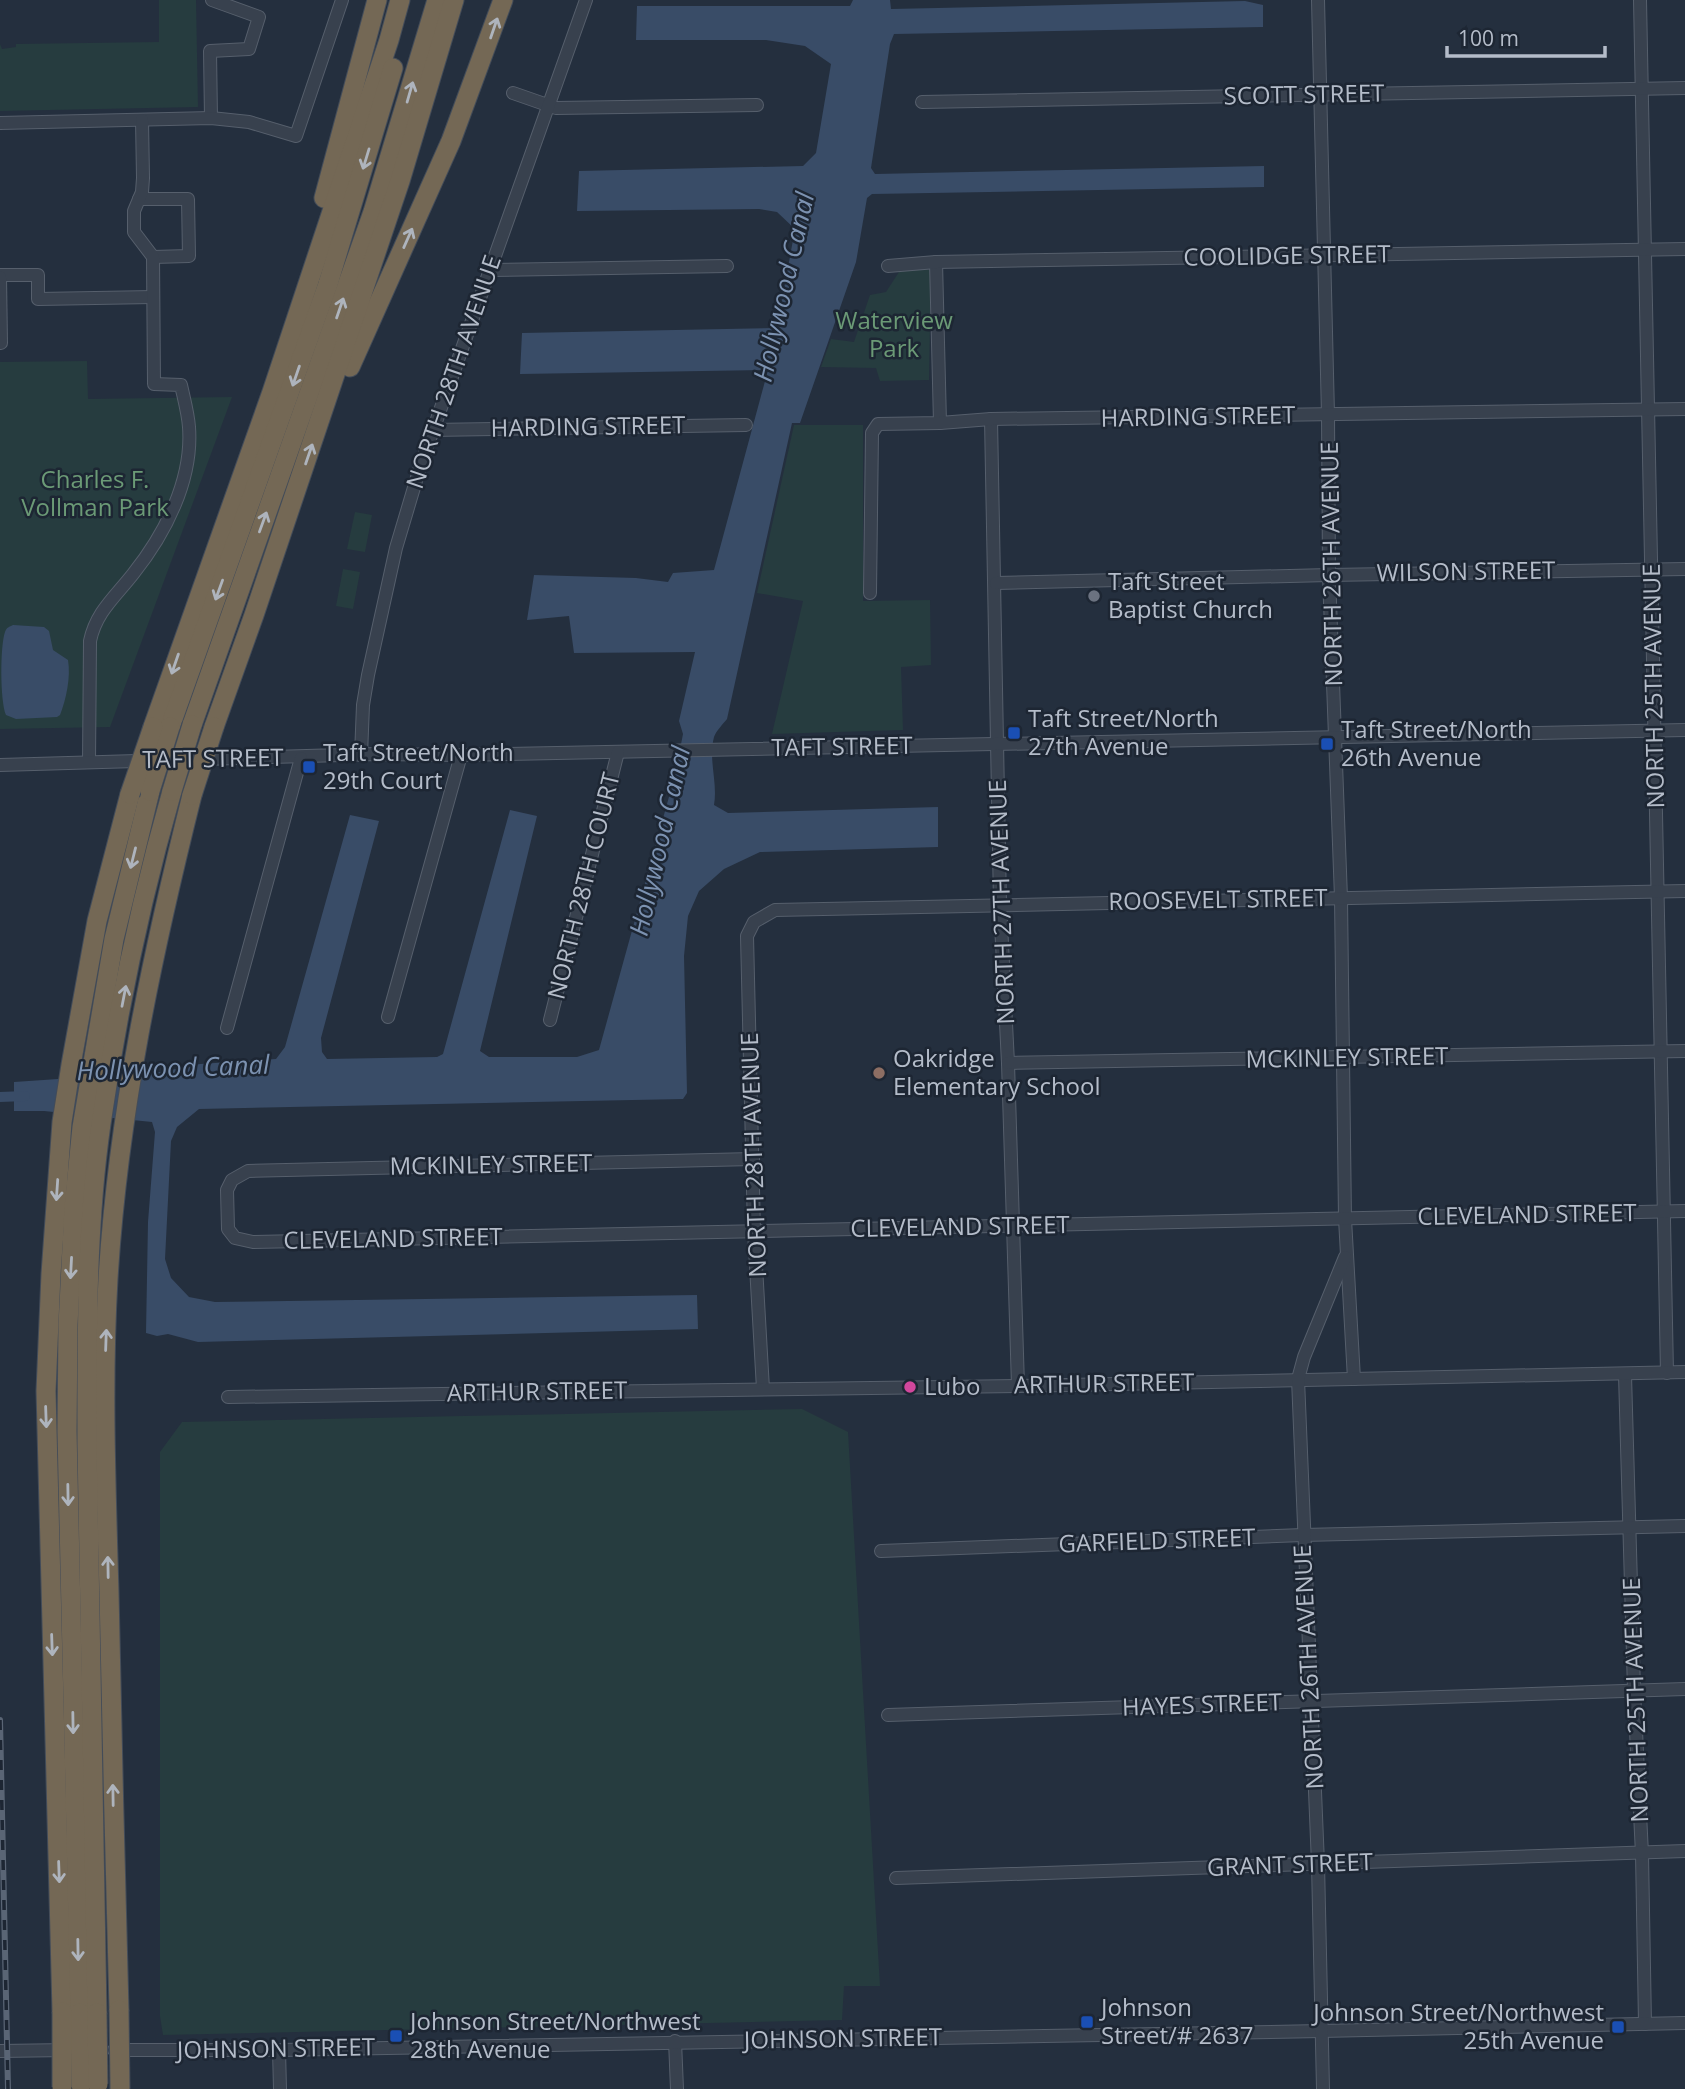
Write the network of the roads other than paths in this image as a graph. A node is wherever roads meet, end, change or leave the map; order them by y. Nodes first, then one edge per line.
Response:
1 (212, 0) edge
2 (342, 0) edge
3 (377, 0) edge
4 (400, 0) edge
5 (413, 0) edge
6 (437, 0) edge
7 (454, 0) edge
8 (503, 0) edge
9 (586, 0) edge
10 (1318, 0) edge
11 (1640, 0) edge
12 (1642, 88) junction
13 (1685, 88) edge
14 (513, 93) dead end
15 (1321, 95) junction
16 (922, 102) dead end
17 (757, 105) dead end
18 (547, 106) junction
19 (211, 118) junction
20 (142, 120) junction
21 (0, 123) edge
22 (139, 199) junction
23 (1685, 249) edge
24 (1646, 250) junction
25 (1324, 255) junction
26 (153, 257) junction
27 (936, 262) junction
28 (727, 266) dead end
29 (888, 266) dead end
30 (489, 270) junction
31 (0, 276) edge
32 (153, 297) junction
33 (1, 343) edge
34 (272, 392) junction
35 (1685, 409) edge
36 (324, 410) junction
37 (1648, 410) junction
38 (1328, 415) junction
39 (991, 419) junction
40 (940, 423) junction
41 (746, 425) dead end
42 (431, 430) junction
43 (1652, 569) junction
44 (1685, 569) edge
45 (1329, 575) junction
46 (996, 583) junction
47 (870, 593) dead end
48 (161, 727) junction
49 (1655, 730) junction
50 (1685, 730) edge
51 (1337, 735) junction
52 (997, 745) junction
53 (618, 752) junction
54 (361, 755) junction
55 (461, 755) junction
56 (302, 758) junction
57 (89, 762) junction
58 (0, 765) edge
59 (140, 793) junction
60 (1659, 891) junction
61 (1685, 891) edge
62 (1341, 898) junction
63 (1000, 904) junction
64 (754, 922) joint
65 (388, 1017) dead end
66 (550, 1020) dead end
67 (227, 1028) dead end
68 (1660, 1051) junction
69 (1685, 1051) edge
70 (1344, 1058) junction
71 (1008, 1063) junction
72 (101, 1065) junction
73 (753, 1159) junction
74 (1685, 1211) edge
75 (1664, 1212) junction
76 (1345, 1219) junction
77 (1013, 1226) junction
78 (754, 1231) junction
79 (235, 1238) joint
80 (1346, 1253) junction
81 (1667, 1373) junction
82 (1685, 1373) edge
83 (1626, 1375) junction
84 (1298, 1379) junction
85 (1354, 1379) junction
86 (1018, 1386) junction
87 (764, 1389) junction
88 (228, 1397) dead end
89 (1685, 1526) edge
90 (1630, 1527) junction
91 (1303, 1535) junction
92 (881, 1551) dead end
93 (1685, 1689) edge
94 (1634, 1690) junction
95 (1312, 1701) junction
96 (888, 1715) dead end
97 (1685, 1851) edge
98 (1642, 1854) junction
99 (1318, 1864) junction
100 (896, 1878) dead end
101 (80, 2013) junction
102 (1685, 2023) edge
103 (1645, 2024) junction
104 (1321, 2031) junction
105 (675, 2041) junction
106 (279, 2050) junction
107 (0, 2051) edge
108 (80, 2087) edge
109 (120, 2089) edge
110 (280, 2089) edge
111 (677, 2089) edge
112 (1323, 2089) edge

1 - 19 street
2 - 19 street
3 - 34 highway
4 - 34 highway
5 -> 48 highway
72 -> 6 highway, bridge
7 - 36 highway
36 -> 8 highway
9 - 18 street, NORTH 28TH AVENUE
10 - 15 street, NORTH 26TH AVENUE
11 - 12 street, NORTH 25TH AVENUE
12 - 13 street, SCOTT STREET
12 - 15 street, SCOTT STREET
12 - 24 street, NORTH 25TH AVENUE
14 - 18 street
15 - 16 street, SCOTT STREET
15 - 25 street, NORTH 26TH AVENUE
17 - 18 street
18 - 30 street, NORTH 28TH AVENUE
19 - 20 street
20 - 21 street
20 - 22 street
22 - 26 street
22 - 26 street
23 - 24 street, COOLIDGE STREET
24 - 25 street, COOLIDGE STREET
24 - 37 street, NORTH 25TH AVENUE
25 - 27 street, COOLIDGE STREET
25 - 38 street, NORTH 26TH AVENUE
26 - 32 street
27 - 29 street, COOLIDGE STREET
27 - 40 street
28 - 30 street
30 - 42 street, NORTH 28TH AVENUE
31 - 32 street
31 - 33 street
32 - 57 street
34 -> 48 highway
35 - 37 street, HARDING STREET
109 -> 36 highway, bridge
37 - 38 street, HARDING STREET
37 - 43 street, NORTH 25TH AVENUE
38 - 39 street, HARDING STREET
38 - 45 street, NORTH 26TH AVENUE
39 - 40 street, HARDING STREET
39 - 46 street, NORTH 27TH AVENUE
40 - 47 street, HARDING STREET
41 - 42 street, HARDING STREET
42 - 54 street, NORTH 28TH AVENUE
43 - 44 street, WILSON STREET
43 - 45 street, WILSON STREET
43 - 49 street, NORTH 25TH AVENUE
45 - 46 street, WILSON STREET
45 - 51 street, NORTH 26TH AVENUE
46 - 52 street, NORTH 27TH AVENUE
48 - 59 highway, bridge
49 - 50 street, TAFT STREET
49 - 51 street, TAFT STREET
49 - 60 street, NORTH 25TH AVENUE
51 - 52 street, TAFT STREET
51 - 62 street, NORTH 26TH AVENUE
52 - 53 street, TAFT STREET
52 - 63 street, NORTH 27TH AVENUE
53 - 55 street, TAFT STREET
53 - 66 street, NORTH 28TH COURT
54 - 55 street, TAFT STREET
54 - 56 street, TAFT STREET
55 - 65 street
56 - 57 street, TAFT STREET
56 - 67 street
57 - 58 street, TAFT STREET
59 -> 72 highway
59 -> 101 highway
60 - 61 street, ROOSEVELT STREET
60 - 62 street, ROOSEVELT STREET
60 - 68 street, NORTH 25TH AVENUE
62 - 63 street, ROOSEVELT STREET
62 - 70 street, NORTH 26TH AVENUE
63 - 64 street, ROOSEVELT STREET
63 - 71 street, NORTH 27TH AVENUE
64 - 73 street, NORTH 28TH AVENUE
68 - 69 street, MCKINLEY STREET
68 - 70 street, MCKINLEY STREET
68 - 75 street, NORTH 25TH AVENUE
70 - 71 street, MCKINLEY STREET
70 - 76 street, NORTH 26TH AVENUE
71 - 77 street, NORTH 27TH AVENUE
72 - 101 highway
73 - 78 street, NORTH 28TH AVENUE
73 - 79 street, MCKINLEY STREET
74 - 75 street, CLEVELAND STREET
75 - 76 street, CLEVELAND STREET
75 - 81 street, NORTH 25TH AVENUE
76 - 77 street, CLEVELAND STREET
76 - 80 street, NORTH 26TH AVENUE
77 - 78 street, CLEVELAND STREET
77 - 86 street, NORTH 27TH AVENUE
78 - 79 street, CLEVELAND STREET
78 - 87 street, NORTH 28TH AVENUE
80 - 84 street, NORTH 26TH AVENUE
80 - 85 street, NORTH 26TH AVENUE
81 - 82 street, ARTHUR STREET
81 - 83 street, ARTHUR STREET
83 - 85 street, ARTHUR STREET
83 - 90 street, NORTH 25TH AVENUE
84 - 85 street, ARTHUR STREET
84 - 86 street, ARTHUR STREET
84 - 91 street, NORTH 26TH AVENUE
86 - 87 street, ARTHUR STREET
87 - 88 street, ARTHUR STREET
89 - 90 street, GARFIELD STREET
90 - 91 street, GARFIELD STREET
90 - 94 street, NORTH 25TH AVENUE
91 - 92 street, GARFIELD STREET
91 - 95 street, NORTH 26TH AVENUE
93 - 94 street, HAYES STREET
94 - 95 street, HAYES STREET
94 - 98 street, NORTH 25TH AVENUE
95 - 96 street, HAYES STREET
95 - 99 street, NORTH 26TH AVENUE
97 - 98 street, GRANT STREET
98 - 99 street, GRANT STREET
98 - 103 street, NORTH 25TH AVENUE
99 - 100 street, GRANT STREET
99 - 104 street, NORTH 26TH AVENUE
101 - 108 highway, bridge
101 - 108 highway, bridge
102 - 103 street, JOHNSON STREET
103 - 104 street, JOHNSON STREET
104 - 105 street, JOHNSON STREET
104 - 112 street, NORTH 26TH AVENUE
105 - 106 street, JOHNSON STREET
105 - 111 street
106 - 107 street, JOHNSON STREET
106 - 110 street

